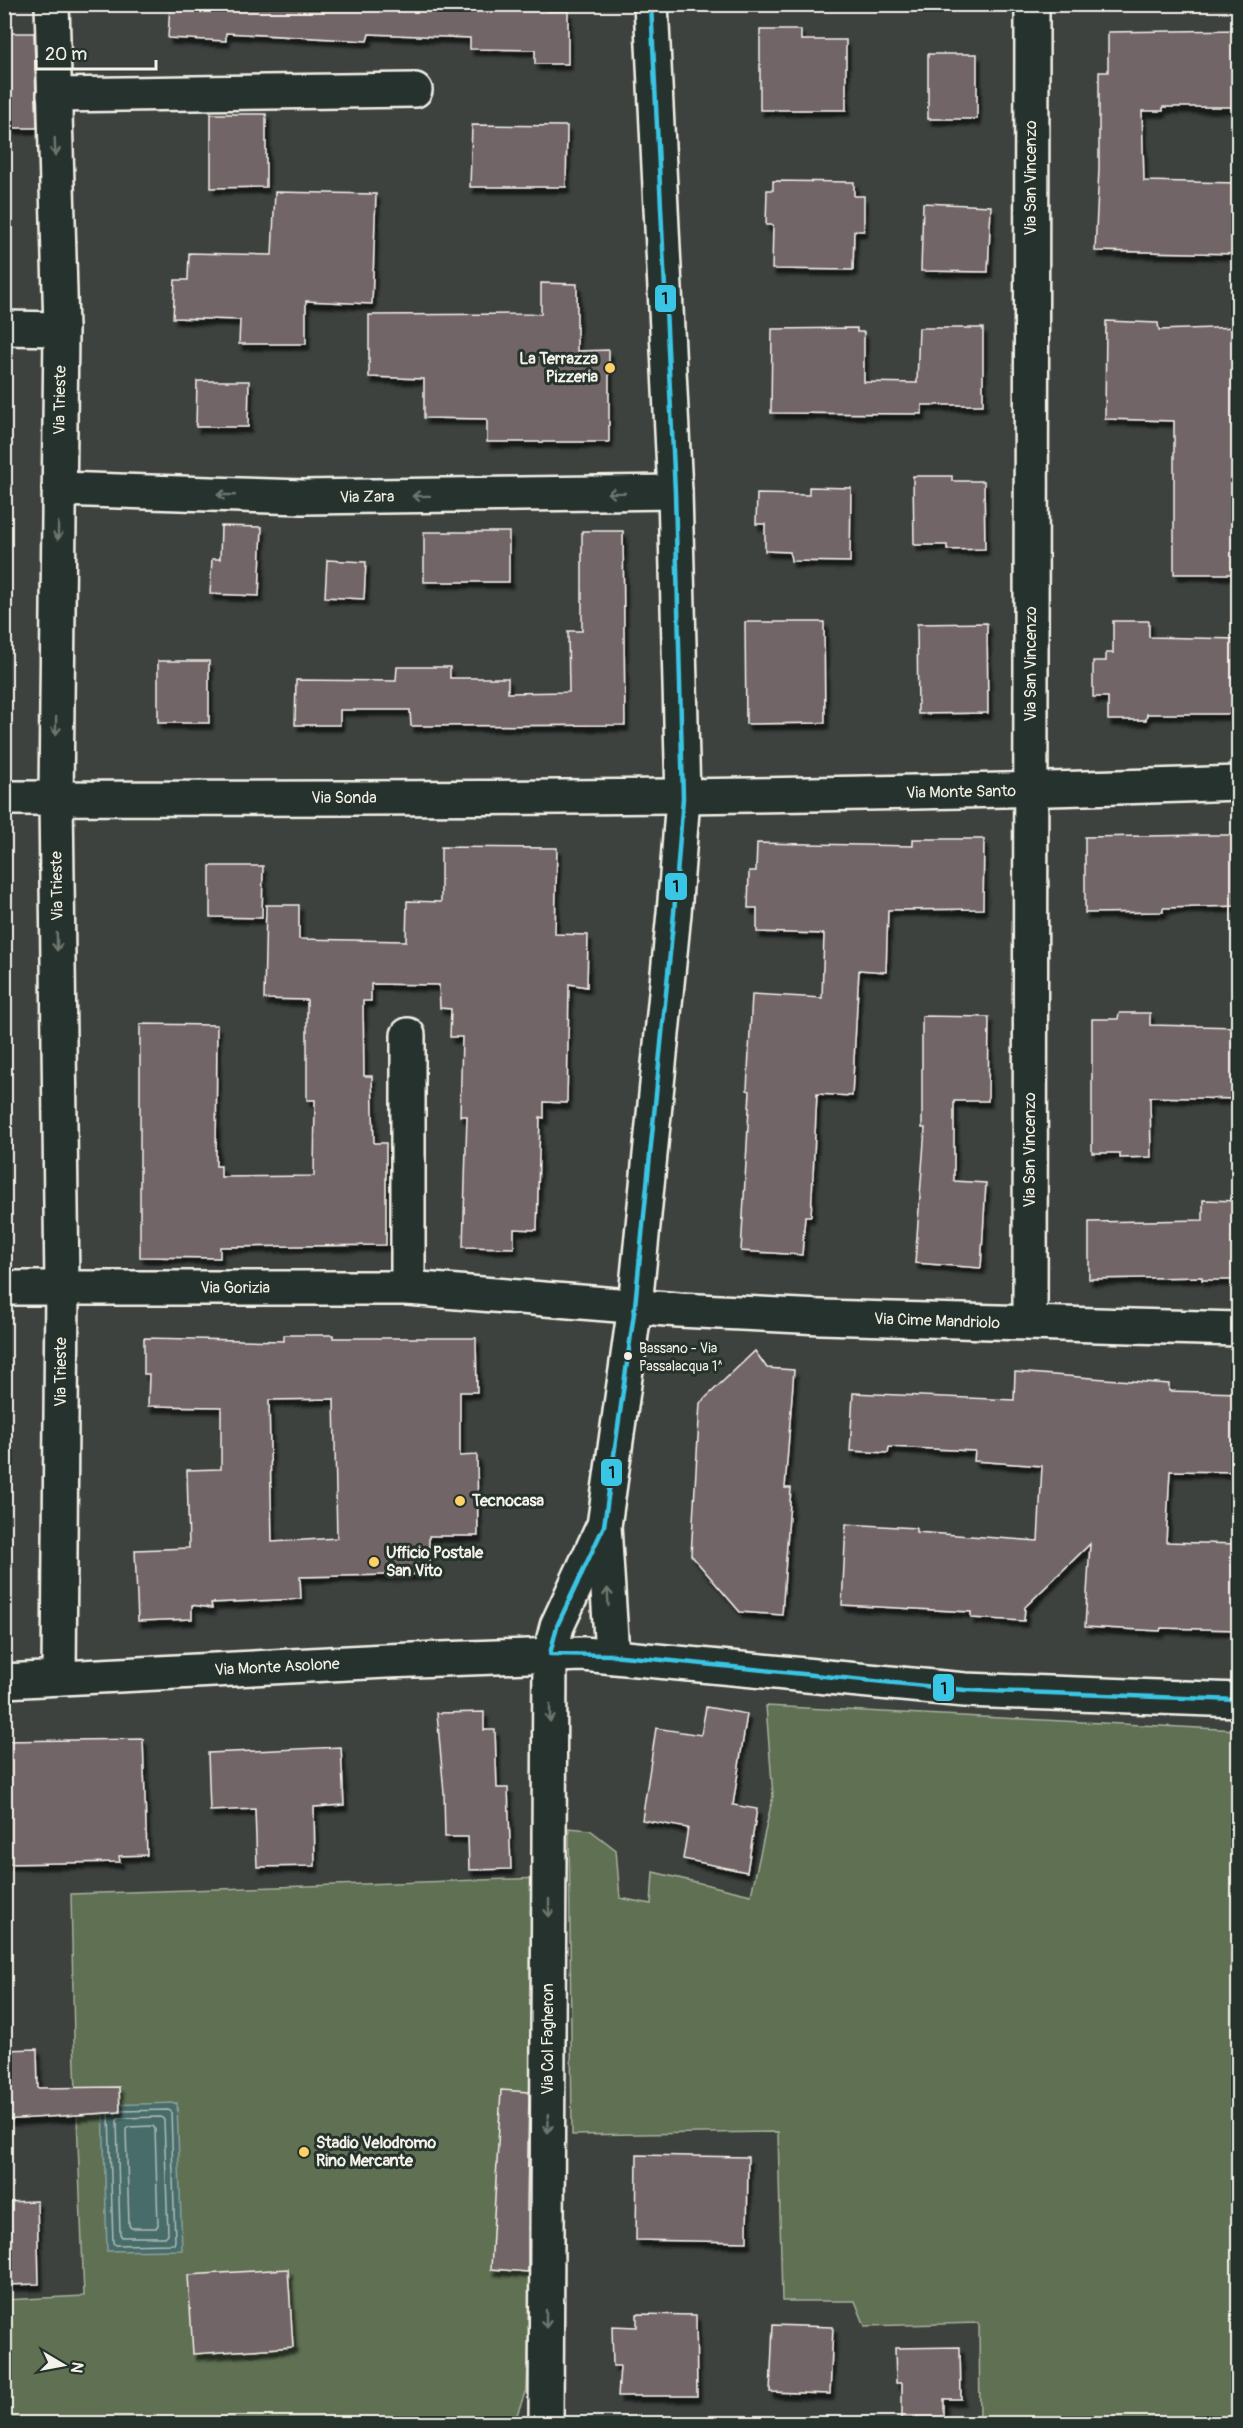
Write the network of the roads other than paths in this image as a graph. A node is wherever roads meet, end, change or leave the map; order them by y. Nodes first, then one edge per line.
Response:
1 (51, 4) edge
2 (651, 4) edge
3 (1032, 4) edge
4 (415, 90) dead end
5 (54, 95) junction
6 (4, 328) edge
7 (61, 329) junction
8 (59, 489) junction
9 (675, 492) junction
10 (1239, 783) edge
11 (1031, 791) junction
12 (4, 798) edge
13 (56, 798) junction
14 (682, 798) junction
15 (408, 1035) dead end
16 (62, 1286) junction
17 (408, 1287) junction
18 (4, 1288) edge
19 (635, 1306) junction
20 (1030, 1323) junction
21 (1239, 1329) edge
22 (604, 1526) junction
23 (550, 1654) junction
24 (612, 1655) junction
25 (59, 1678) junction
26 (4, 1681) edge
27 (1239, 1700) edge
28 (546, 2424) edge

1 - 5 street, Via Trieste
2 - 9 street
3 - 11 street, Via San Vincenzo
4 - 5 street
5 -> 7 street, Via Trieste
6 - 7 street
7 - 8 street, Via Trieste
9 -> 8 street, Via Zara
8 -> 13 street, Via Trieste
9 - 14 street
10 - 11 street, Via Monte Santo
11 - 14 street, Via Monte Santo
11 - 20 street, Via San Vincenzo
12 - 13 street, Via Sonda
13 - 14 street, Via Sonda
13 -> 16 street, Via Trieste
14 - 19 street
15 - 17 street
16 - 17 street, Via Gorizia
16 - 18 street, Via Gorizia
16 - 25 street, Via Trieste
17 - 19 street, Via Gorizia
19 - 20 street, Via Cime Mandriolo
19 - 22 street
20 - 21 street, Via Cime Mandriolo
22 - 23 street, Via Col Fagheron
24 -> 22 street
23 - 24 street, Via Monte Asolone
23 - 25 street, Via Monte Asolone
23 -> 28 street, Via Col Fagheron
24 - 27 street, Via Monte Asolone
25 - 26 street, Via Monte Asolone

